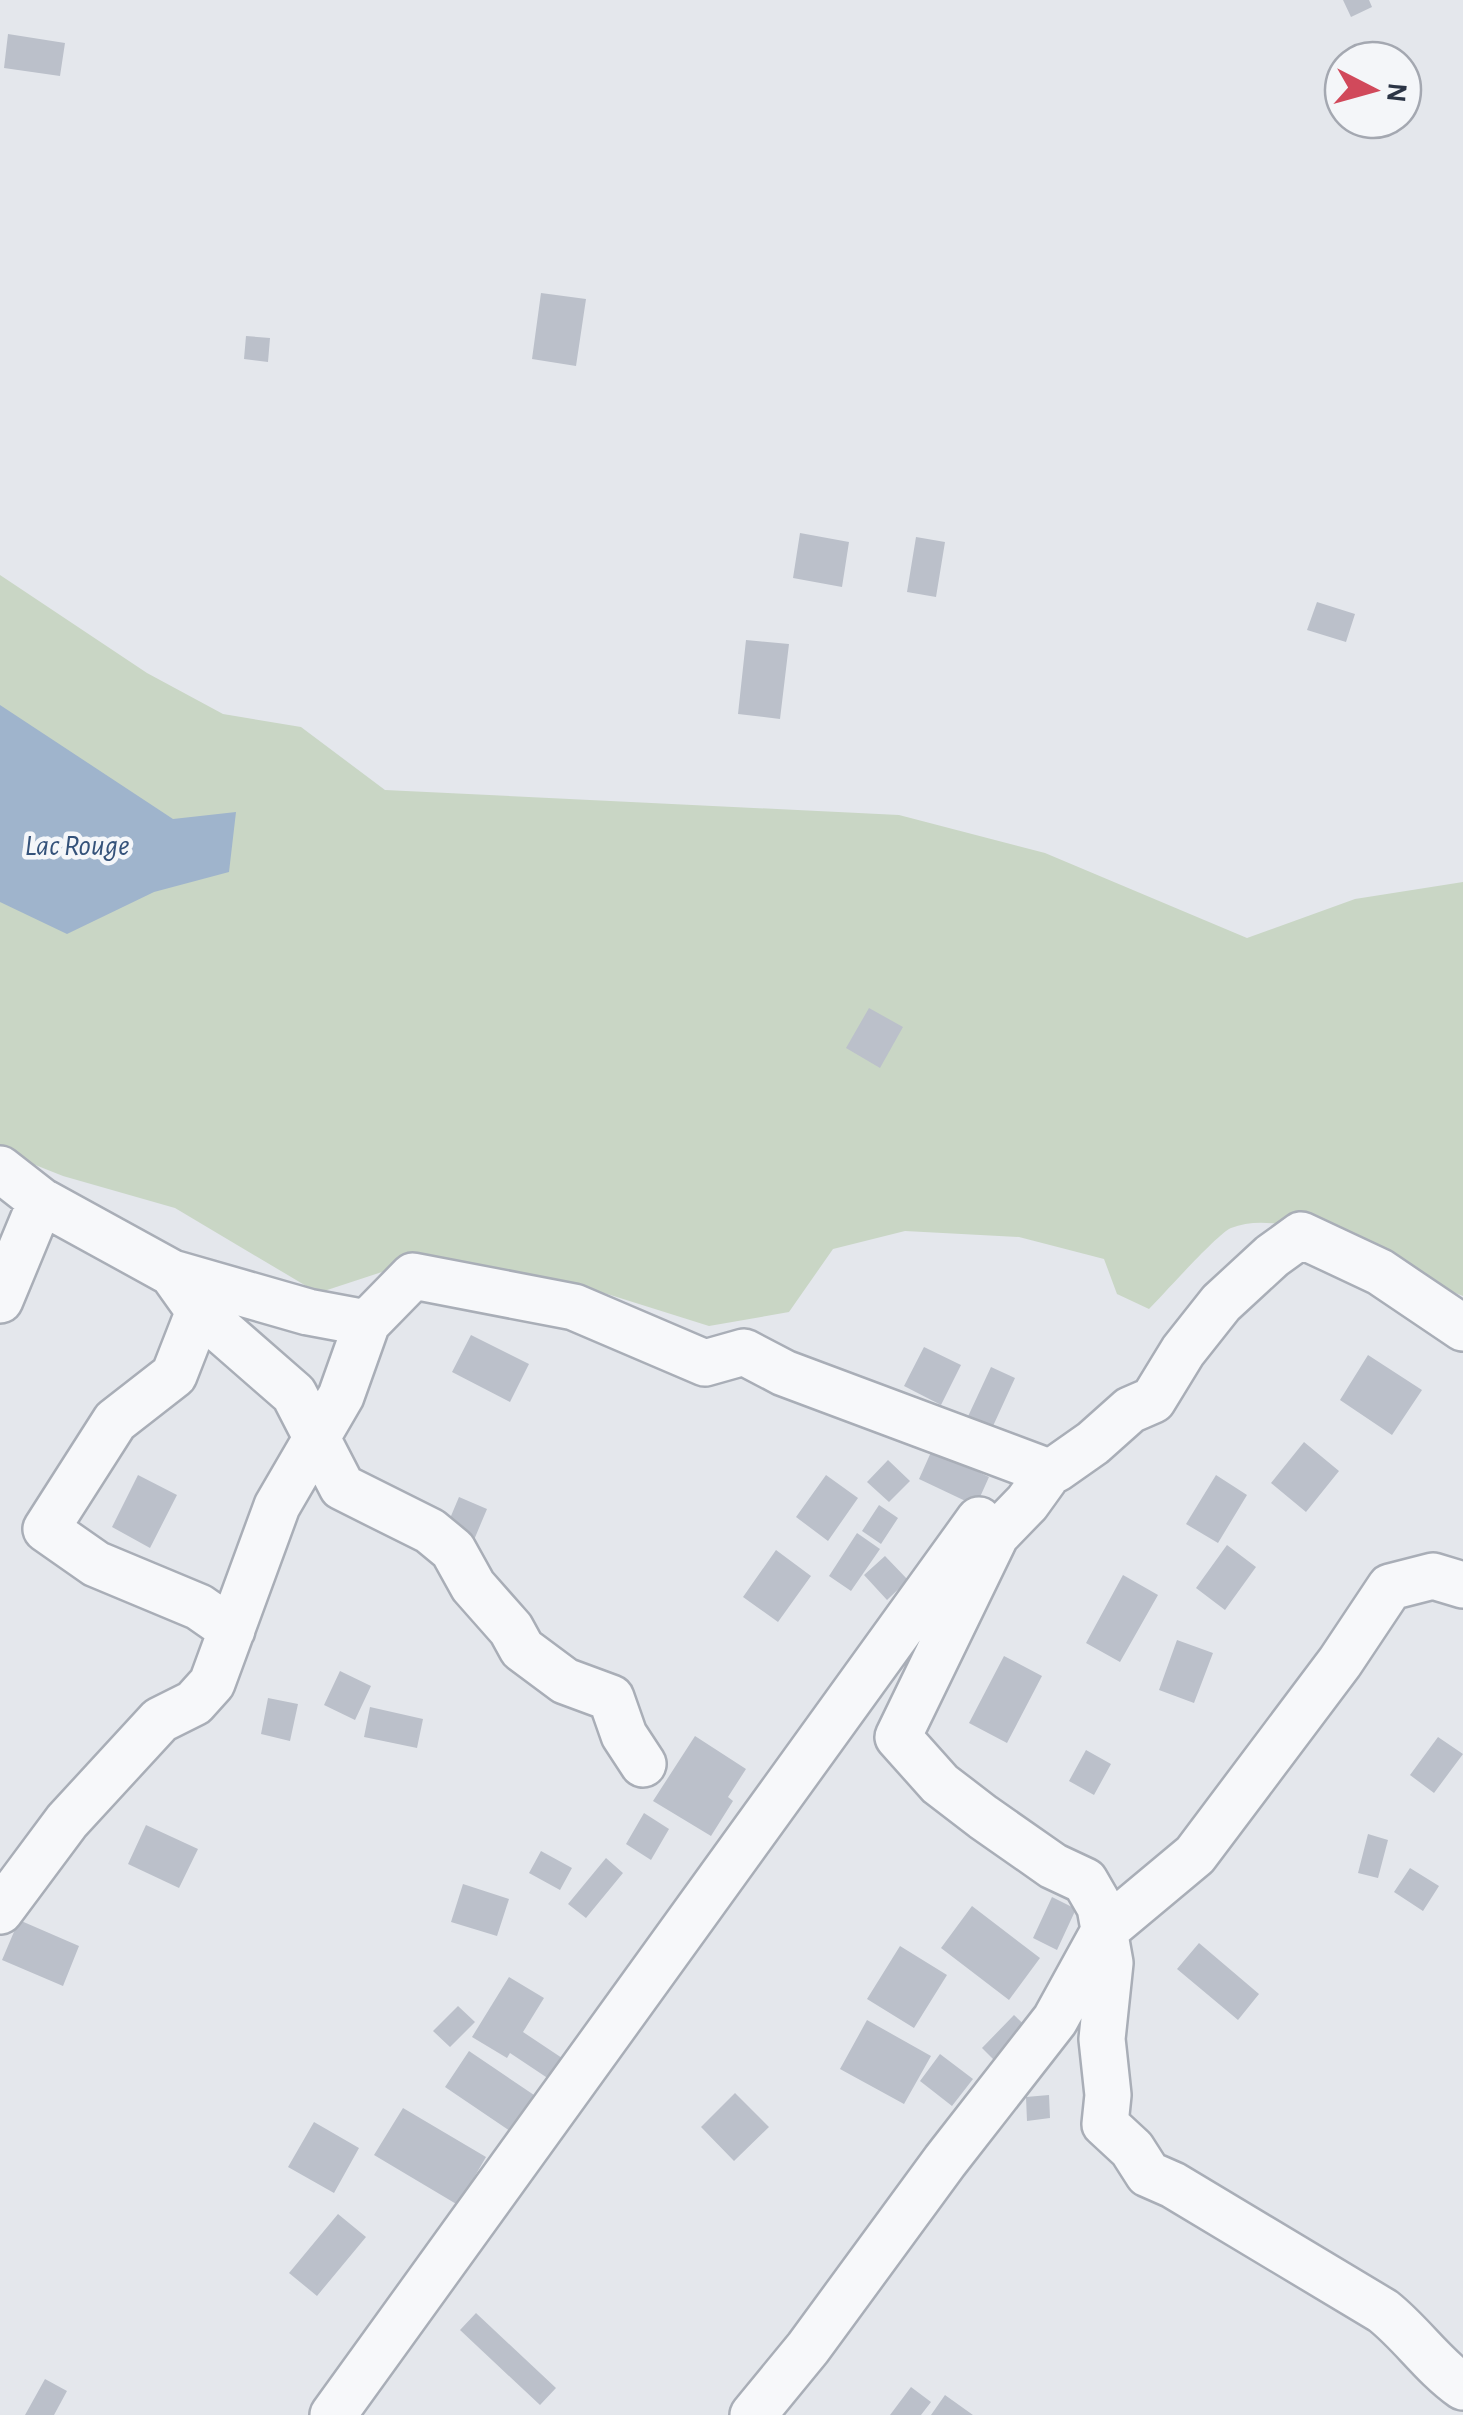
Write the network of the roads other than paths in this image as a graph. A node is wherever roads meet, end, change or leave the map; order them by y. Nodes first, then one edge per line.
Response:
1 (0, 1169) edge
2 (40, 1201) junction
3 (172, 1273) junction
4 (0, 1300) edge
5 (198, 1311) junction
6 (367, 1323) junction
7 (1463, 1328) edge
8 (318, 1436) junction
9 (1034, 1466) junction
10 (1463, 1585) edge
11 (232, 1630) junction
12 (643, 1764) dead end
13 (0, 1910) edge
14 (1104, 1931) junction
15 (1463, 2388) edge
16 (333, 2415) edge
17 (753, 2415) edge

1 - 2 street
2 - 3 street
2 - 4 street
3 - 5 street
3 - 6 street
5 - 8 street
5 - 11 street
6 - 8 street
6 - 9 street
7 - 9 street
8 - 11 street
8 - 12 street
9 - 14 street
9 - 16 street
10 - 14 street
11 - 13 street
14 - 15 street
14 - 17 street

